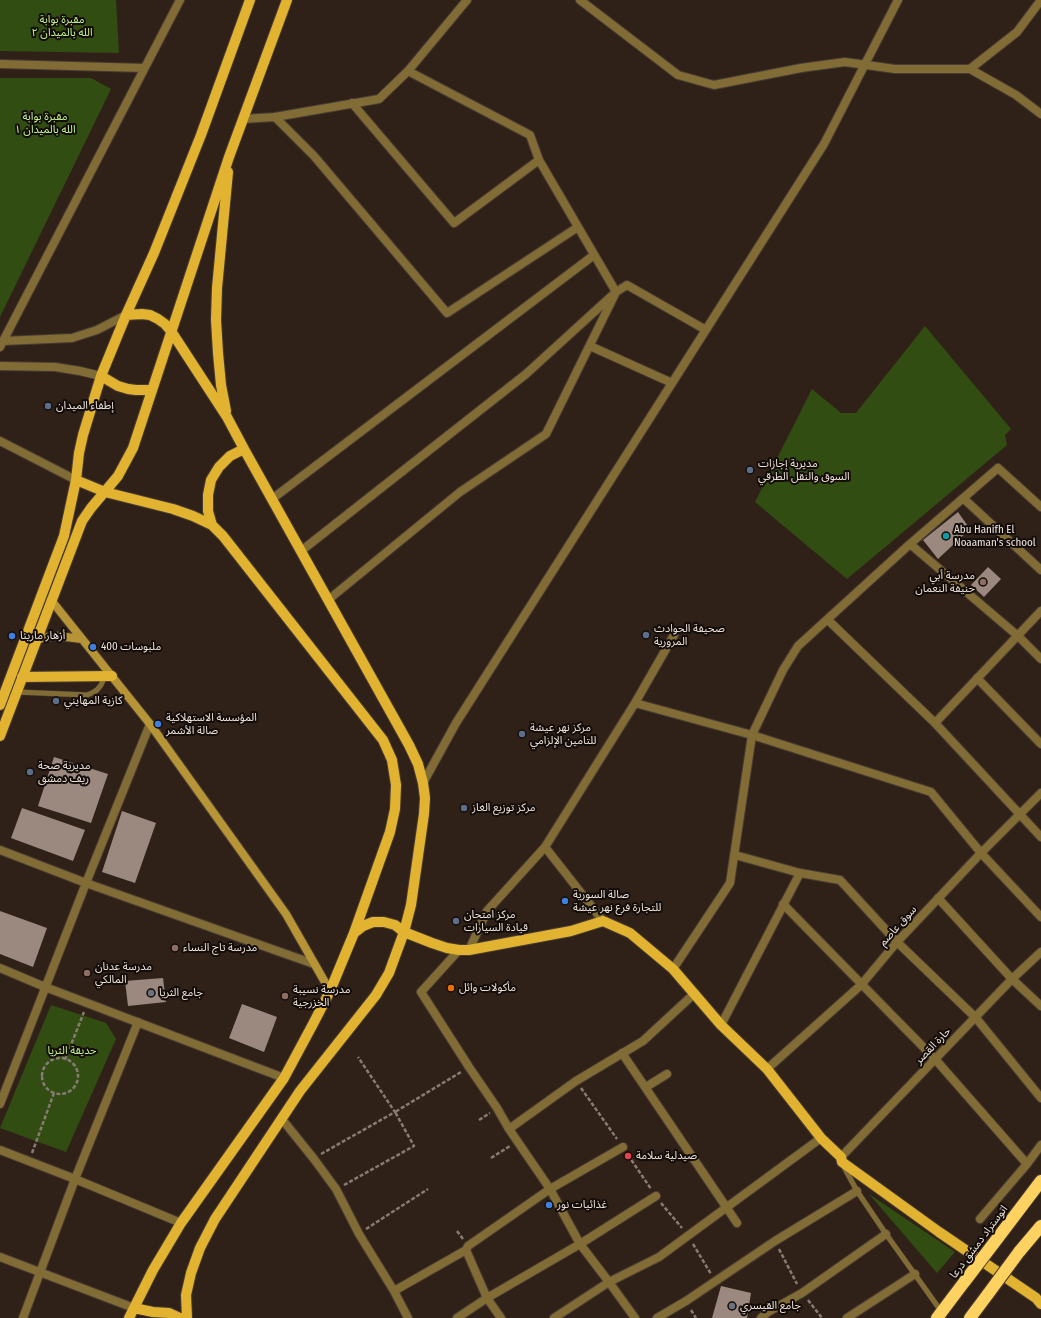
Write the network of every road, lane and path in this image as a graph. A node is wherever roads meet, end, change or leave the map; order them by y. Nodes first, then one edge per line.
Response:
1 (173, 0) edge
2 (180, 0) edge
3 (250, 0) edge
4 (287, 0) edge
5 (467, 0) edge
6 (580, 0) edge
7 (898, 0) edge
8 (1041, 0) edge
9 (174, 10) junction
10 (0, 64) edge
11 (864, 64) junction
12 (144, 68) junction
13 (970, 69) junction
14 (408, 71) junction
15 (352, 104) junction
16 (1041, 114) edge
17 (275, 117) junction
18 (243, 119) junction
19 (229, 156) junction
20 (539, 160) junction
21 (578, 227) junction
22 (594, 256) junction
23 (616, 292) junction
24 (126, 315) junction
25 (706, 330) junction
26 (171, 331) junction
27 (2, 344) edge
28 (590, 346) junction
29 (0, 366) edge
30 (101, 376) junction
31 (672, 383) junction
32 (152, 390) junction
33 (227, 417) junction
34 (0, 441) edge
35 (244, 449) junction
36 (76, 480) junction
37 (105, 492) junction
38 (963, 498) junction
39 (272, 499) junction
40 (1041, 507) edge
41 (212, 526) junction
42 (910, 544) junction
43 (301, 551) junction
44 (1041, 570) edge
45 (51, 600) junction
46 (328, 600) junction
47 (1041, 611) edge
48 (828, 620) junction
49 (674, 635) dead end
50 (1018, 636) junction
51 (82, 639) junction
52 (36, 640) junction
53 (1041, 659) edge
54 (108, 676) junction
55 (22, 677) junction
56 (977, 678) junction
57 (17, 692) junction
58 (635, 703) junction
59 (0, 705) edge
60 (935, 723) junction
61 (150, 724) junction
62 (752, 735) junction
63 (0, 736) edge
64 (1041, 744) edge
65 (423, 783) junction
66 (1041, 793) edge
67 (1019, 815) junction
68 (1041, 837) edge
69 (545, 847) junction
70 (0, 850) edge
71 (981, 853) junction
72 (735, 856) junction
73 (800, 873) junction
74 (86, 883) junction
75 (938, 898) junction
76 (783, 904) junction
77 (1041, 917) edge
78 (603, 921) junction
79 (404, 932) junction
80 (354, 933) junction
81 (897, 942) junction
82 (464, 950) junction
83 (1041, 952) edge
84 (314, 964) junction
85 (0, 968) edge
86 (673, 969) junction
87 (1012, 979) junction
88 (861, 985) junction
89 (45, 987) junction
90 (330, 990) junction
91 (695, 993) junction
92 (87, 1003) junction
93 (1041, 1006) edge
94 (976, 1018) junction
95 (138, 1022) junction
96 (721, 1025) junction
97 (622, 1054) junction
98 (358, 1057) dead end
99 (935, 1059) junction
100 (65, 1060) junction
101 (469, 1067) junction
102 (767, 1070) junction
103 (667, 1074) dead end
104 (284, 1078) junction
105 (576, 1081) junction
106 (646, 1088) junction
107 (54, 1093) junction
108 (1041, 1098) edge
109 (0, 1104) edge
110 (395, 1112) junction
111 (281, 1118) junction
112 (509, 1129) junction
113 (821, 1138) junction
114 (518, 1141) junction
115 (1041, 1145) edge
116 (623, 1146) junction
117 (0, 1150) edge
118 (491, 1158) dead end
119 (314, 1159) junction
120 (842, 1160) junction
121 (29, 1161) junction
122 (1027, 1164) junction
123 (75, 1179) junction
124 (1041, 1181) edge
125 (336, 1189) junction
126 (428, 1189) dead end
127 (550, 1189) junction
128 (857, 1191) junction
129 (656, 1196) junction
130 (726, 1207) junction
131 (980, 1219) dead end
132 (181, 1223) junction
133 (737, 1223) dead end
134 (1041, 1226) edge
135 (359, 1234) junction
136 (886, 1234) junction
137 (688, 1235) junction
138 (775, 1241) junction
139 (580, 1244) junction
140 (466, 1250) junction
141 (0, 1257) edge
142 (41, 1273) junction
143 (915, 1274) junction
144 (609, 1282) junction
145 (715, 1282) junction
146 (394, 1291) junction
147 (802, 1293) junction
148 (487, 1298) junction
149 (1041, 1304) edge
150 (134, 1308) junction
151 (939, 1315) edge
152 (23, 1318) edge
153 (130, 1318) edge
154 (180, 1318) edge
155 (187, 1318) edge
156 (408, 1318) edge
157 (457, 1318) edge
158 (501, 1318) edge
159 (554, 1318) edge
160 (635, 1318) edge
161 (657, 1318) edge
162 (761, 1318) edge
163 (822, 1318) edge
164 (847, 1318) edge
165 (970, 1318) edge

1 - 9 street
2 - 9 street
3 - 24 main road
4 - 18 main road
5 - 14 street
6 - 11 street
7 - 11 street
8 - 13 street
9 - 12 street
10 - 12 street
11 - 13 street
11 - 25 street
12 - 27 street
13 - 16 street
14 - 15 street
14 - 20 street
15 - 17 street
15 - 20 street
17 - 18 street
17 - 21 street
18 - 19 main road
19 - 26 main road
19 - 33 main road
20 - 21 street
21 - 22 street
22 - 23 street
22 - 39 street
23 - 25 street
23 - 28 street
23 - 43 street
24 - 26 main road
24 - 27 street
24 - 30 main road
25 - 31 street
26 - 32 main road
26 - 33 main road
28 - 31 street
28 - 46 street
29 - 30 street
30 - 32 main road
30 - 36 main road
31 - 65 street
32 - 37 main road
33 - 35 main road
34 - 36 street
35 - 39 main road
35 - 41 main road
36 - 37 main road
36 - 59 main road
37 - 41 main road
37 - 45 main road
38 - 40 street
38 - 42 street
38 - 44 street
39 - 43 main road
41 - 80 main road
42 - 48 street
42 - 50 street
43 - 46 main road
45 - 51 street
45 - 52 main road
46 - 65 main road
47 - 50 street
48 - 60 street
48 - 62 street
49 - 58 street
50 - 53 street
50 - 56 street
51 - 52 street
51 - 54 street
52 - 55 main road
54 - 55 main road
54 - 57 lane
54 - 61 street
55 - 57 main road
56 - 60 street
56 - 64 street
57 - 63 main road
58 - 62 street
58 - 69 street
60 - 67 street
61 - 74 street
61 - 84 street
62 - 71 street
62 - 72 street
65 - 79 main road
66 - 67 street, سوق عاصم
67 - 68 street
67 - 71 street, سوق عاصم
69 - 78 street
69 - 82 street
70 - 74 street
71 - 75 street, سوق عاصم
71 - 77 street
72 - 73 street
72 - 86 street
73 - 76 street
73 - 81 street
74 - 84 street
74 - 89 street
75 - 81 street, سوق عاصم
75 - 87 street
76 - 88 street
76 - 96 street
78 - 82 main road
78 - 86 main road
79 - 80 main road
79 - 82 main road
79 - 111 main road
80 - 90 main road
81 - 88 street, سوق عاصم
81 - 94 street
82 - 101 street
83 - 87 street, حارة القصر
84 - 90 street
85 - 89 street
86 - 91 main road
87 - 93 street
87 - 94 street, حارة القصر
88 - 99 street
88 - 102 street, سوق عاصم
89 - 92 street
89 - 109 street
90 - 104 main road
91 - 96 main road
91 - 97 street
92 - 95 street
92 - 100 path
94 - 99 street, حارة القصر
94 - 108 street
95 - 104 street
95 - 123 street
96 - 102 main road
97 - 105 street
97 - 106 street
98 - 110 path
99 - 120 street, حارة القصر
99 - 122 street
100 - 107 path
100 - 107 path
101 - 110 path
101 - 112 street
102 - 113 main road
103 - 106 street
104 - 132 main road
105 - 112 street
105 - 116 path
106 - 130 street
107 - 121 path
110 - 119 path
110 - 125 path
111 - 119 street
111 - 155 main road
112 - 114 street
113 - 120 main road
113 - 130 street
114 - 118 path
114 - 127 street
115 - 122 street
116 - 127 street
116 - 129 path
117 - 121 street
119 - 125 street
120 - 128 lane
120 - 149 main road
121 - 123 street
122 - 131 street
123 - 132 street
123 - 142 street
124 - 151 highway, اتوستراد دمشق درعا, bridge
125 - 135 street
126 - 135 path
127 - 139 street
127 - 140 street
128 - 136 lane
128 - 138 street
129 - 137 path
129 - 139 street
130 - 133 street
130 - 137 street
132 - 150 main road
134 - 165 highway, bridge
135 - 146 street
136 - 143 lane
136 - 147 street
137 - 144 street
137 - 145 path
138 - 145 street
138 - 147 path
139 - 144 street
139 - 148 street
140 - 146 street
140 - 148 street
141 - 142 street
142 - 150 street
142 - 152 street
143 - 151 lane
143 - 164 street
144 - 159 street
144 - 160 street
145 - 161 street
146 - 156 street
147 - 162 street
147 - 163 path
148 - 157 street
148 - 158 street
150 - 153 main road
150 - 154 main road

